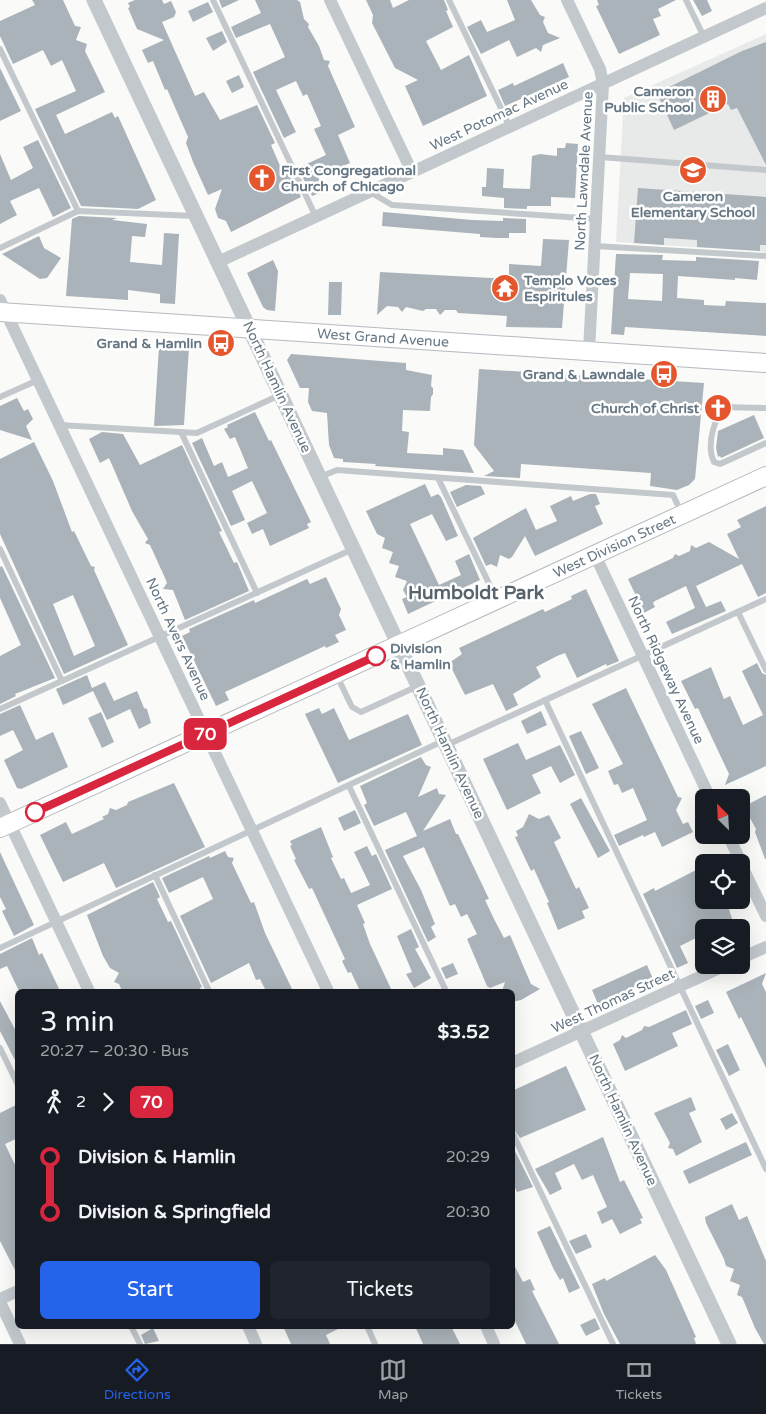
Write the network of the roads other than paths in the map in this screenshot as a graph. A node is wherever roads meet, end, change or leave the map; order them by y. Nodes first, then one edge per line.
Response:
1 (94, 0) edge
2 (213, 0) edge
3 (330, 0) edge
4 (449, 0) edge
5 (567, 0) edge
6 (686, 0) edge
7 (766, 8) edge
8 (704, 37) junction
9 (0, 49) edge
10 (603, 84) junction
11 (510, 127) junction
12 (600, 157) junction
13 (766, 170) edge
14 (412, 172) junction
15 (370, 192) junction
16 (78, 211) junction
17 (196, 216) junction
18 (316, 217) junction
19 (597, 219) junction
20 (595, 246) junction
21 (0, 248) edge
22 (766, 256) edge
23 (218, 262) junction
24 (2, 308) edge
25 (249, 328) junction
26 (589, 351) junction
27 (766, 363) edge
28 (38, 380) junction
29 (280, 395) junction
30 (0, 397) edge
31 (766, 408) edge
32 (59, 425) junction
33 (182, 432) junction
34 (766, 443) edge
35 (766, 476) edge
36 (320, 477) junction
37 (438, 478) junction
38 (683, 515) junction
39 (0, 549) edge
40 (353, 549) junction
41 (595, 555) junction
42 (257, 593) junction
43 (766, 599) edge
44 (497, 601) junction
45 (738, 612) junction
46 (160, 637) junction
47 (399, 646) junction
48 (642, 655) junction
49 (766, 670) edge
50 (336, 675) junction
51 (62, 681) junction
52 (418, 686) junction
53 (544, 700) junction
54 (0, 709) edge
55 (206, 734) junction
56 (445, 743) junction
57 (349, 786) junction
58 (706, 789) edge
59 (0, 803) edge
60 (5, 826) edge
61 (252, 831) junction
62 (155, 876) junction
63 (750, 882) edge
64 (766, 916) edge
65 (56, 922) junction
66 (766, 947) edge
67 (0, 948) edge
68 (750, 954) edge
69 (707, 974) edge
70 (680, 987) junction
71 (88, 989) edge
72 (208, 989) edge
73 (327, 989) edge
74 (445, 989) edge
75 (581, 1032) junction
76 (0, 1048) edge
77 (515, 1062) edge
78 (15, 1079) edge
79 (515, 1138) edge
80 (766, 1169) edge
81 (15, 1292) edge
82 (0, 1300) edge
83 (132, 1329) edge
84 (249, 1329) edge
85 (368, 1329) edge
86 (487, 1329) edge
87 (20, 1344) edge
88 (140, 1344) edge
89 (256, 1344) edge
90 (375, 1344) edge
91 (494, 1344) edge
92 (613, 1344) edge
93 (728, 1344) edge

1 - 17 street, North Hamlin Avenue
2 - 18 lane
3 - 14 street
4 - 11 lane
5 - 10 street, North Lawndale Avenue
6 - 8 lane
7 - 8 street, West Potomac Avenue
8 - 10 street, West Potomac Avenue
9 - 16 lane
10 - 11 street, West Potomac Avenue
10 - 12 street, North Lawndale Avenue
11 - 14 street, West Potomac Avenue
12 - 13 lane
12 - 19 street, North Lawndale Avenue
14 - 15 street, West Potomac Avenue
15 - 18 street, West Potomac Avenue
15 - 19 lane
16 - 17 lane
16 - 21 lane
17 - 23 street, North Hamlin Avenue
18 - 23 street, West Potomac Avenue
19 - 20 street, North Lawndale Avenue
20 - 22 lane
20 - 26 street, North Lawndale Avenue
23 - 25 street, North Hamlin Avenue
24 - 25 main road, West Grand Avenue
24 - 28 street, North Avers Avenue
25 - 26 main road, West Grand Avenue
25 - 29 street, North Hamlin Avenue
26 - 27 main road, West Grand Avenue
28 - 30 lane
28 - 32 street, North Avers Avenue
29 - 33 lane
29 - 36 street, North Hamlin Avenue
31 - 34 lane
32 - 33 lane
32 - 46 street, North Avers Avenue
33 - 42 lane
35 - 38 main road, West Division Street
36 - 37 lane
36 - 40 street, North Hamlin Avenue
37 - 38 lane
37 - 44 lane
38 - 41 main road, West Division Street
39 - 51 lane
40 - 42 lane
40 - 47 street, North Hamlin Avenue
41 - 44 main road, West Division Street
41 - 48 street, North Ridgeway Avenue
42 - 46 lane
43 - 45 lane
44 - 47 main road, West Division Street
45 - 48 lane
45 - 49 lane
46 - 51 lane
46 - 55 street, North Avers Avenue
47 - 50 main road, West Division Street
47 - 52 street, North Hamlin Avenue
48 - 53 lane
48 - 58 street, North Ridgeway Avenue
50 - 52 lane
50 - 55 main road, West Division Street
51 - 54 lane
52 - 56 street, North Hamlin Avenue
53 - 56 lane
53 - 70 lane
55 - 60 main road, West Division Street
55 - 61 street, North Avers Avenue
56 - 57 lane
56 - 75 street, North Hamlin Avenue
57 - 61 lane
57 - 74 lane
59 - 60 street
60 - 65 street
61 - 62 lane
61 - 73 street, North Avers Avenue
62 - 65 lane
62 - 72 lane
63 - 64 street
65 - 67 lane
65 - 71 street
66 - 68 street
69 - 70 street, West Thomas Street
70 - 75 street, West Thomas Street
70 - 80 lane
75 - 77 street, West Thomas Street
75 - 93 street, North Hamlin Avenue
76 - 78 lane
79 - 92 lane
81 - 82 street
82 - 87 street
83 - 88 lane
84 - 89 street
85 - 90 lane
86 - 91 street

